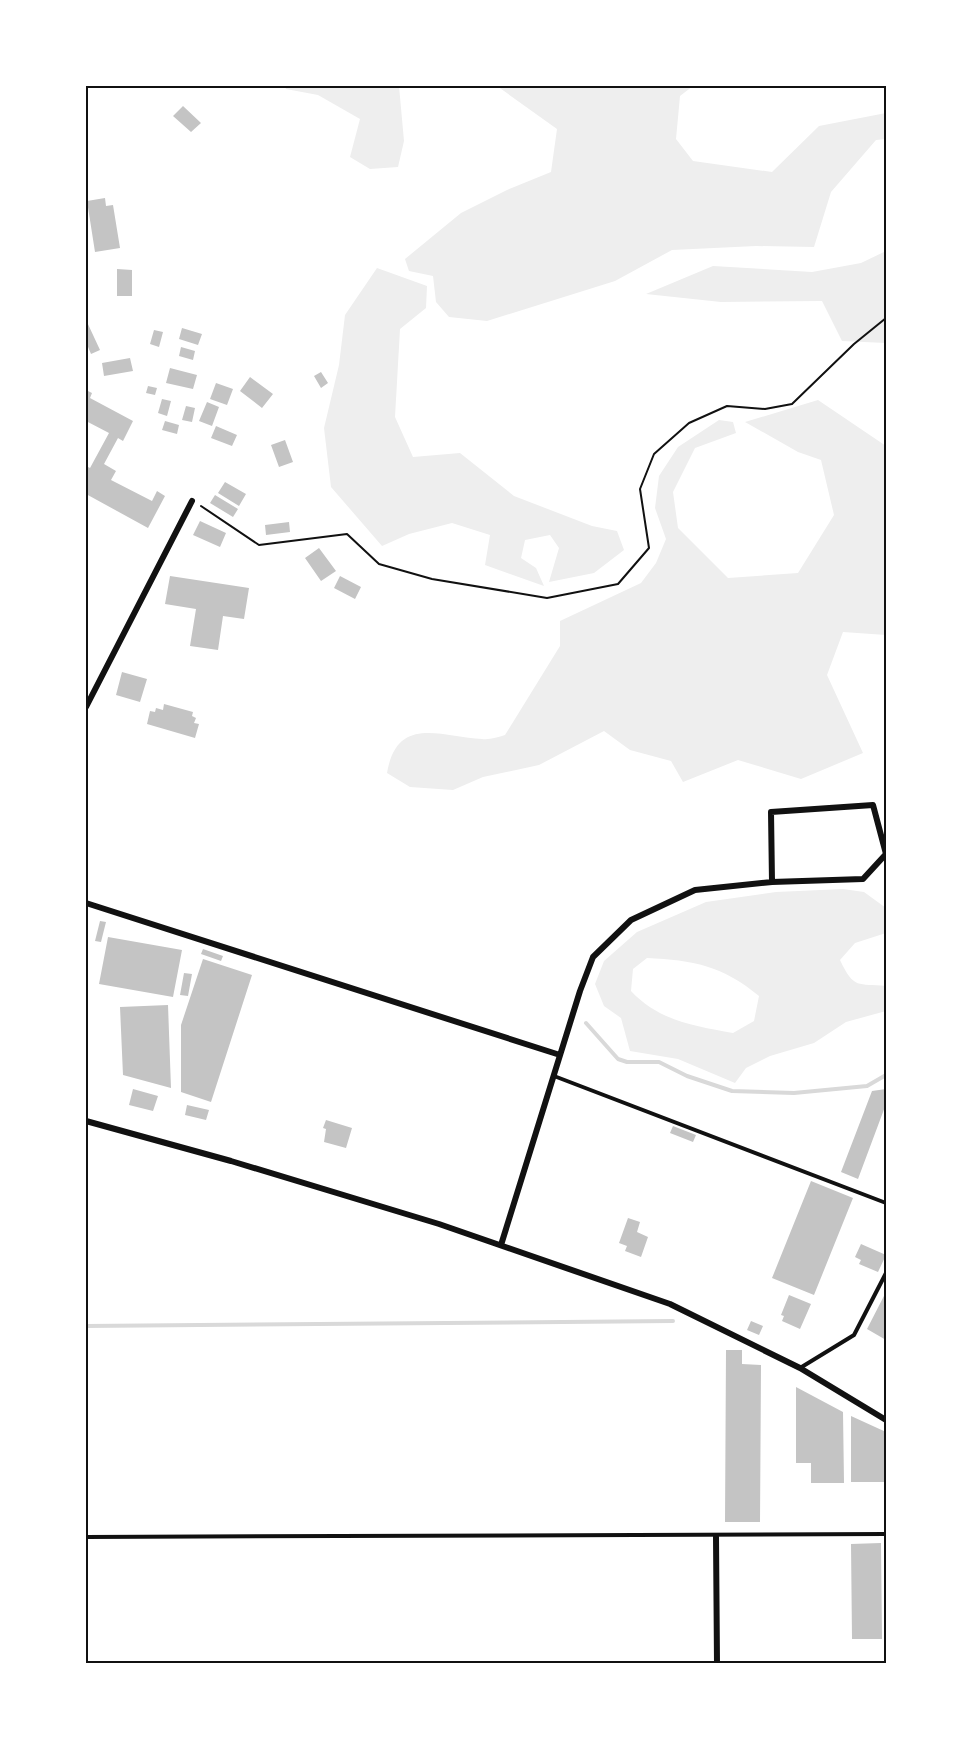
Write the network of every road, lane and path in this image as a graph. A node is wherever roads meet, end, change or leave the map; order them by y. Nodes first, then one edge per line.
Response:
1 (886, 318) edge
2 (192, 501) joint
3 (86, 707) edge
4 (772, 882) junction
5 (86, 903) edge
6 (560, 1055) junction
7 (553, 1075) junction
8 (86, 1121) edge
9 (886, 1203) edge
10 (501, 1245) junction
11 (886, 1273) edge
12 (800, 1368) junction
13 (886, 1420) edge
14 (886, 1534) edge
15 (86, 1537) edge
16 (716, 1537) junction
17 (717, 1664) edge

1 - 2 path
2 - 3 street
4 - 4 street
4 - 6 street
5 - 6 street
6 - 7 street
7 - 9 lane
7 - 10 street
8 - 10 street
10 - 12 street
11 - 12 lane
12 - 13 street
14 - 16 lane
15 - 16 lane
16 - 17 street

